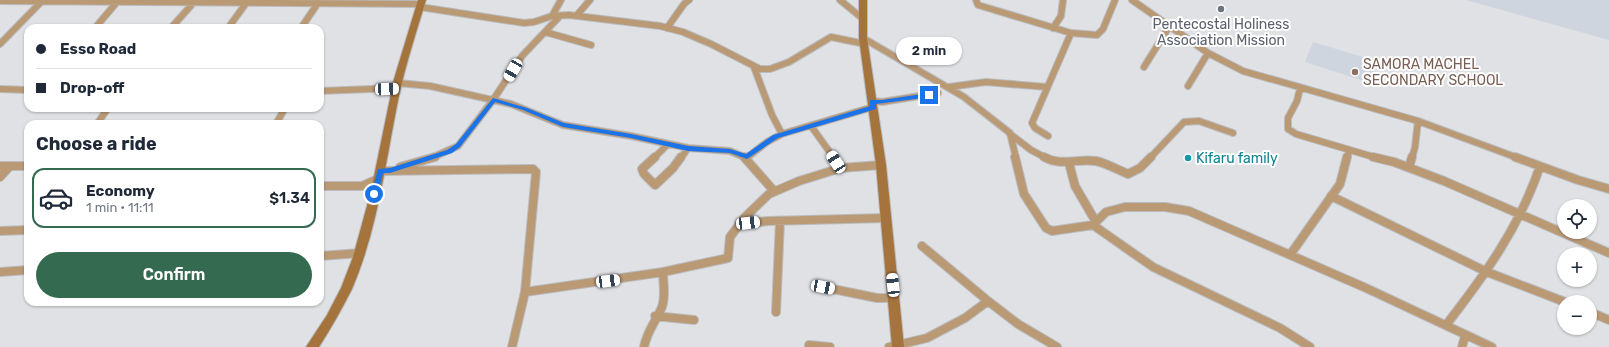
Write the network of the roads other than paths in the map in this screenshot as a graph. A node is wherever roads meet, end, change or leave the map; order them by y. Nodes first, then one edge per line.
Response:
1 (561, 0) edge
2 (590, 0) edge
3 (689, 0) edge
4 (840, 0) edge
5 (863, 0) edge
6 (976, 0) edge
7 (1063, 0) edge
8 (1115, 0) edge
9 (1132, 0) edge
10 (0, 1) edge
11 (42, 1) edge
12 (195, 1) edge
13 (256, 1) edge
14 (113, 2) edge
15 (247, 2) junction
16 (318, 3) junction
17 (421, 4) edge
18 (577, 15) junction
19 (552, 16) junction
20 (560, 16) junction
21 (863, 19) junction
22 (98, 24) edge
23 (175, 24) edge
24 (231, 24) edge
25 (304, 24) edge
26 (1169, 26) junction
27 (667, 28) junction
28 (1053, 28) junction
29 (545, 32) junction
30 (1071, 33) junction
31 (864, 41) junction
32 (0, 44) edge
33 (592, 46) dead end
34 (1208, 53) junction
35 (754, 67) junction
36 (1144, 67) dead end
37 (397, 86) junction
38 (1188, 86) dead end
39 (1047, 87) junction
40 (949, 88) junction
41 (1300, 88) junction
42 (0, 89) edge
43 (24, 90) edge
44 (324, 90) edge
45 (938, 93) dead end
46 (493, 100) junction
47 (873, 104) junction
48 (1418, 121) junction
49 (811, 126) junction
50 (1010, 133) junction
51 (1234, 133) dead end
52 (782, 134) junction
53 (1048, 136) dead end
54 (667, 145) junction
55 (688, 148) junction
56 (1349, 151) junction
57 (744, 157) junction
58 (1069, 163) junction
59 (881, 165) junction
60 (0, 166) edge
61 (10, 166) junction
62 (24, 166) edge
63 (1540, 166) junction
64 (1409, 167) junction
65 (840, 168) junction
66 (383, 173) junction
67 (0, 177) edge
68 (324, 186) edge
69 (1609, 189) edge
70 (774, 191) junction
71 (1331, 196) junction
72 (1521, 215) junction
73 (886, 218) junction
74 (780, 221) junction
75 (1094, 223) junction
76 (739, 224) junction
77 (24, 230) edge
78 (0, 231) edge
79 (922, 246) dead end
80 (361, 253) junction
81 (1609, 253) edge
82 (1290, 255) junction
83 (324, 256) edge
84 (24, 270) edge
85 (0, 272) edge
86 (663, 272) junction
87 (1487, 272) junction
88 (823, 287) dead end
89 (524, 292) junction
90 (894, 298) junction
91 (1557, 299) edge
92 (988, 301) junction
93 (776, 312) dead end
94 (1597, 315) edge
95 (655, 316) junction
96 (694, 320) dead end
97 (1609, 320) edge
98 (1446, 325) junction
99 (1465, 336) junction
100 (809, 345) dead end
101 (895, 346) edge
102 (312, 347) edge
103 (512, 347) edge
104 (644, 347) edge
105 (830, 347) edge
106 (1057, 347) edge
107 (1310, 347) edge
108 (1462, 347) edge
109 (1492, 347) edge

1 - 19 street
2 - 18 street
3 - 27 street
4 - 21 street
5 - 21 street
6 - 28 street
7 - 28 street
8 - 30 street
9 - 26 street
10 - 11 street
11 - 14 street
11 - 32 street
12 - 14 street
12 - 15 street
12 - 23 street
13 - 15 street
13 - 16 street
14 - 22 street
15 - 24 street
16 - 17 street
16 - 25 street
17 - 19 street
17 - 37 street
18 - 20 street
18 - 27 street
19 - 20 street
20 - 29 street
21 - 31 street
26 - 34 street
26 - 36 street
27 - 35 street
28 - 30 street
29 - 33 street
29 - 46 street
30 - 39 street
31 - 35 street
31 - 40 street
31 - 47 street
34 - 38 street
34 - 41 street
35 - 52 street
37 - 44 street
37 - 46 street
37 - 66 street
39 - 40 street
39 - 53 street
40 - 50 street
41 - 48 street
41 - 56 street
42 - 43 street
45 - 47 street
46 - 54 street
46 - 66 street
47 - 49 street
47 - 59 street
48 - 63 street
48 - 64 street
49 - 52 street
49 - 65 street
50 - 58 street
50 - 75 street
51 - 58 street
52 - 57 street
54 - 55 street
54 - 55 street
55 - 57 street
56 - 64 street
56 - 71 street
57 - 70 street
58 - 75 street
59 - 65 street
59 - 73 street
60 - 61 street
61 - 62 street
61 - 67 street
63 - 69 street
63 - 72 street
64 - 72 street
65 - 70 street
66 - 68 street
66 - 80 street
66 - 89 street
70 - 76 street
71 - 82 street
71 - 87 street
72 - 81 street
72 - 87 street
73 - 74 street
73 - 90 street
74 - 76 street
74 - 93 street
75 - 82 street
75 - 107 street
76 - 86 street
77 - 78 street
79 - 92 street
80 - 83 street
80 - 102 street
82 - 98 street
84 - 85 street
86 - 89 street
86 - 95 street
87 - 91 street
87 - 98 street
88 - 90 street
89 - 103 street
90 - 101 street
92 - 101 street
92 - 106 street
94 - 97 street
95 - 96 street
95 - 104 street
98 - 99 street
99 - 108 street
99 - 109 street
100 - 105 street

